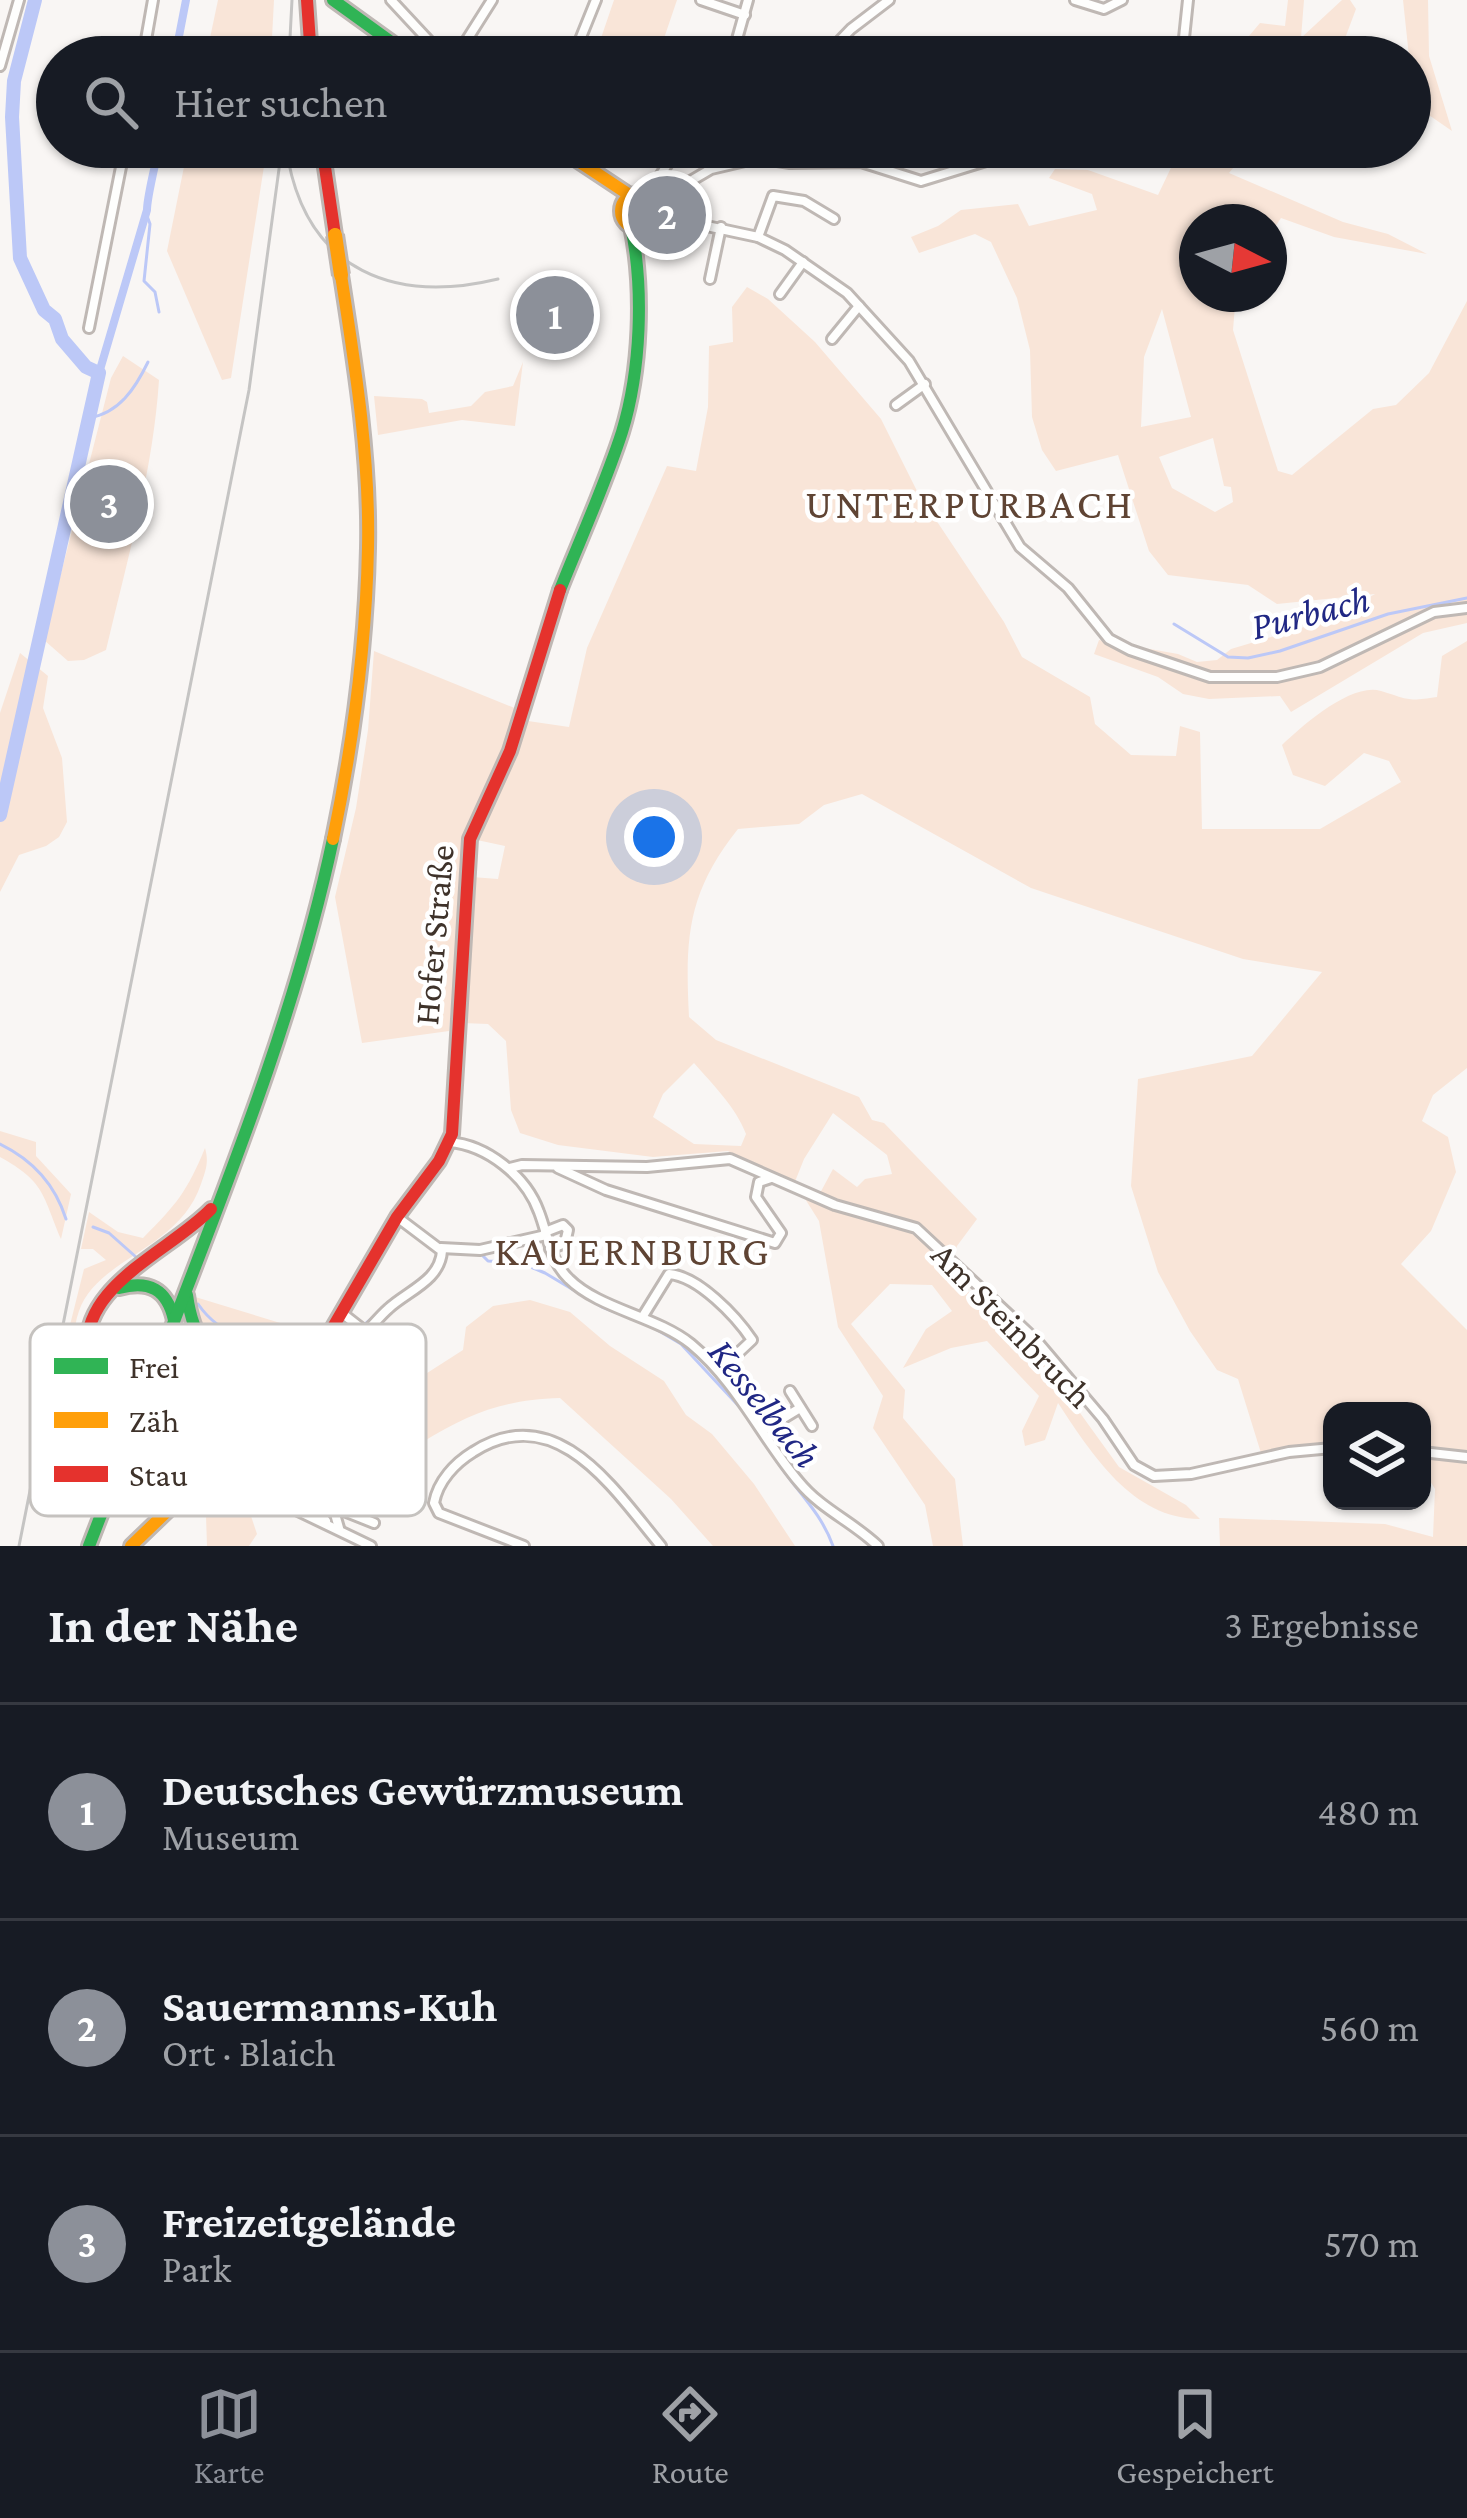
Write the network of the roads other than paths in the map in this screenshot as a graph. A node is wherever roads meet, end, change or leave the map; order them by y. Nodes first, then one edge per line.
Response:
1 (19, 0) edge
2 (154, 0) edge
3 (307, 0) edge
4 (391, 0) edge
5 (492, 0) edge
6 (596, 0) edge
7 (701, 0) edge
8 (748, 0) edge
9 (889, 0) edge
10 (1075, 0) edge
11 (1122, 0) edge
12 (1188, 0) edge
13 (337, 4) edge
14 (745, 15) junction
15 (146, 36) edge
16 (310, 36) edge
17 (382, 36) edge
18 (424, 36) edge
19 (469, 36) edge
20 (581, 36) edge
21 (738, 36) edge
22 (844, 36) edge
23 (1184, 36) edge
24 (0, 66) edge
25 (121, 168) edge
26 (325, 168) edge
27 (587, 168) edge
28 (665, 168) edge
29 (715, 168) edge
30 (880, 168) edge
31 (963, 168) edge
32 (641, 211) junction
33 (834, 220) dead end
34 (721, 227) junction
35 (758, 237) junction
36 (803, 262) junction
37 (710, 279) dead end
38 (780, 294) dead end
39 (860, 306) junction
40 (89, 328) dead end
41 (832, 339) dead end
42 (925, 384) junction
43 (896, 405) dead end
44 (1467, 608) edge
45 (449, 1142) junction
46 (509, 1168) junction
47 (557, 1168) junction
48 (772, 1178) junction
49 (221, 1195) junction
50 (397, 1217) junction
51 (541, 1218) junction
52 (545, 1234) junction
53 (528, 1237) junction
54 (550, 1249) junction
55 (441, 1252) junction
56 (187, 1289) junction
57 (108, 1291) junction
58 (343, 1314) junction
59 (643, 1316) junction
60 (174, 1320) junction
61 (88, 1324) edge
62 (173, 1324) edge
63 (191, 1324) edge
64 (336, 1324) edge
65 (355, 1324) edge
66 (373, 1324) edge
67 (719, 1372) junction
68 (790, 1391) dead end
69 (800, 1408) junction
70 (812, 1426) dead end
71 (764, 1430) junction
72 (1323, 1449) edge
73 (1431, 1453) edge
74 (1467, 1457) edge
75 (101, 1516) edge
76 (162, 1516) edge
77 (312, 1516) edge
78 (320, 1516) edge
79 (336, 1516) edge
80 (357, 1516) edge
81 (326, 1522) junction
82 (374, 1523) dead end
83 (339, 1529) junction
84 (89, 1546) edge
85 (131, 1546) edge
86 (370, 1546) edge
87 (524, 1546) edge
88 (661, 1546) edge
89 (878, 1546) edge

1 - 24 street
2 - 15 street
3 - 16 main road
4 - 18 street
5 - 19 street
6 - 20 street
7 - 14 street
8 - 14 street
9 - 22 street
10 - 11 street
12 - 23 street
13 - 17 main road
14 - 21 street
25 - 40 street
26 - 49 main road, bridge
27 - 32 main road
28 - 32 street
29 - 32 street
30 - 31 street
32 - 34 street
32 - 45 main road, Hofer Straße
33 - 35 street
34 - 35 street
34 - 37 street
35 - 36 street
36 - 38 street
36 - 39 street
39 - 41 street
39 - 42 street
42 - 43 street
42 - 44 street
45 - 46 street
45 - 50 main road, Hofer Straße
46 - 47 street
46 - 51 street
47 - 48 street, Am Steinbruch
47 - 48 street
48 - 72 street, Am Steinbruch
49 - 56 main road
49 - 57 main road
50 - 55 street
50 - 58 main road, Hofer Straße
51 - 52 street
51 - 53 street
52 - 53 street
52 - 54 street
52 - 54 street
53 - 55 street
54 - 59 street
55 - 66 street
56 - 60 main road
56 - 63 main road
57 - 60 main road
57 - 61 main road
58 - 64 main road, Hofer Straße
58 - 65 street
59 - 67 street
59 - 67 street
60 - 62 main road, bridge
67 - 71 street
68 - 69 street
69 - 70 street
69 - 71 street
71 - 89 street
73 - 74 street
75 - 84 main road, bridge
76 - 85 main road, Hofer Straße
77 - 81 street
78 - 81 street
79 - 83 street
80 - 82 street
81 - 83 street
83 - 86 street
87 - 88 street

